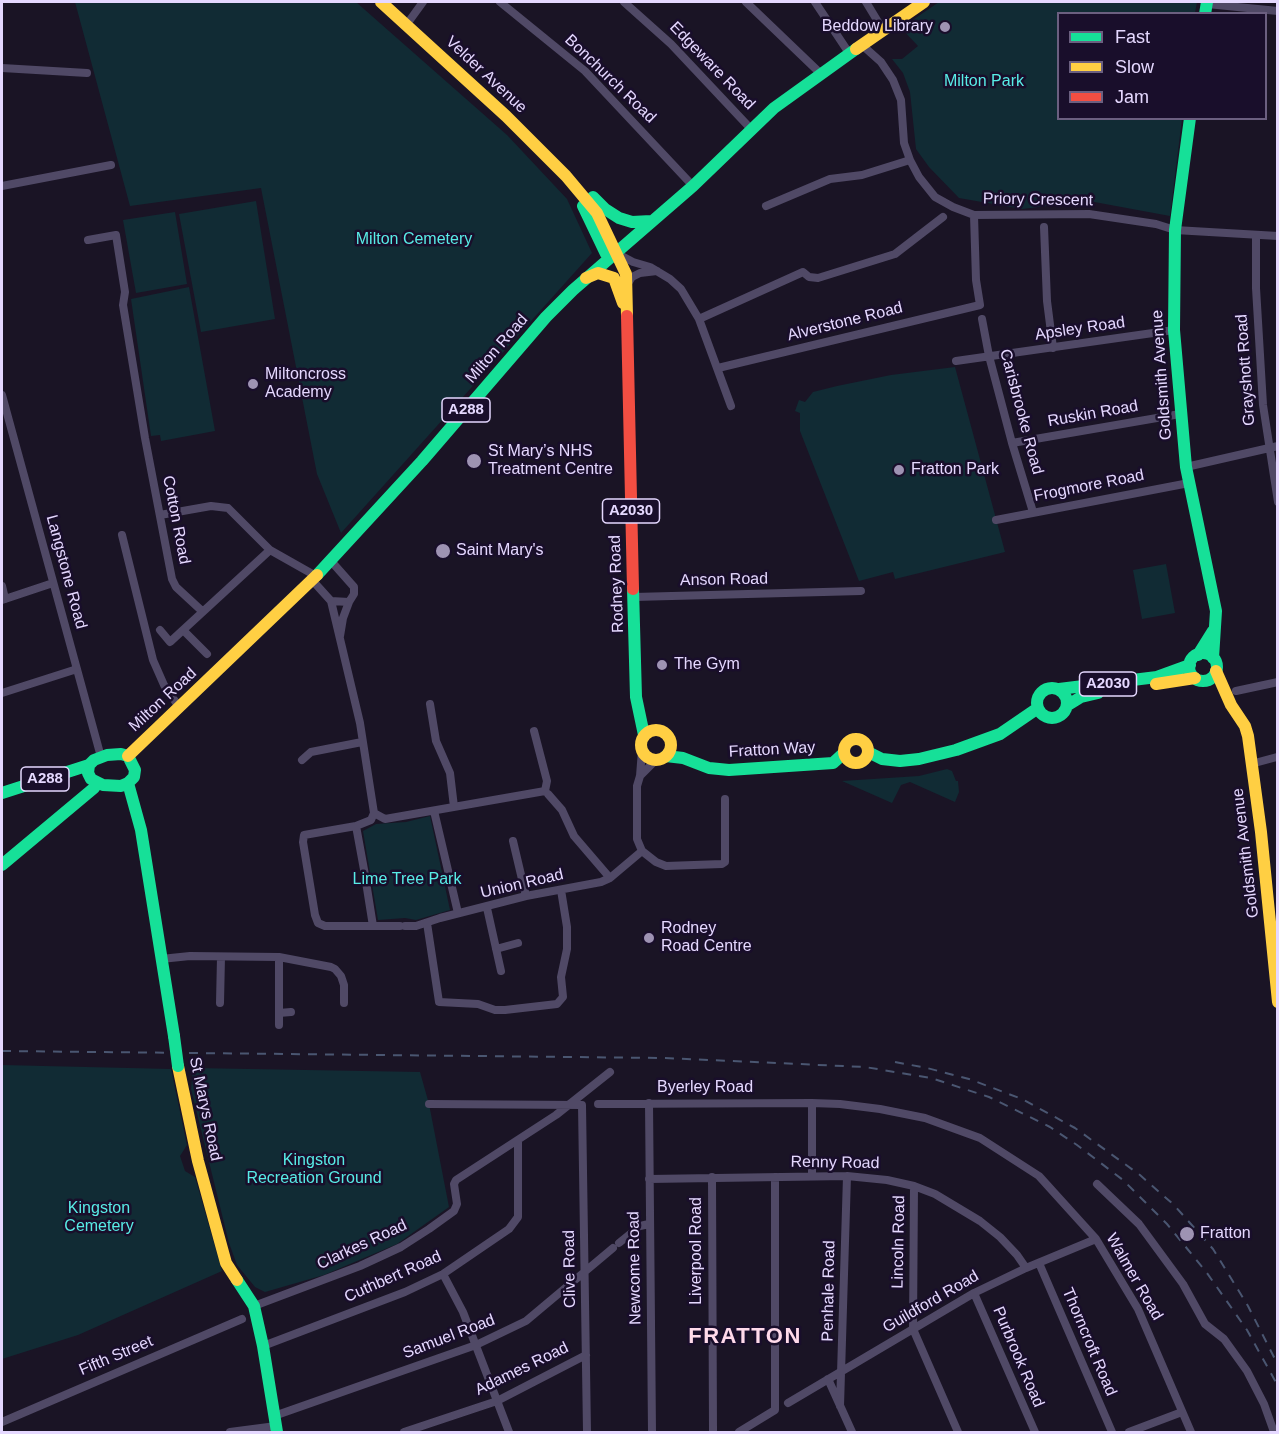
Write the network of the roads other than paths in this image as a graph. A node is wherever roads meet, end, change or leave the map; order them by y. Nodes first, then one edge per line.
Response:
1 (381, 2) edge
2 (423, 2) edge
3 (500, 2) edge
4 (624, 2) edge
5 (746, 2) edge
6 (815, 2) edge
7 (866, 2) edge
8 (924, 2) edge
9 (1206, 6) edge
10 (1278, 11) edge
11 (406, 24) junction
12 (883, 30) junction
13 (862, 45) junction
14 (849, 53) junction
15 (2, 68) edge
16 (87, 73) dead end
17 (820, 73) junction
18 (1191, 120) edge
19 (751, 129) junction
20 (910, 160) junction
21 (111, 165) dead end
22 (566, 176) junction
23 (2, 186) edge
24 (693, 186) junction
25 (766, 206) dead end
26 (974, 215) junction
27 (943, 217) dead end
28 (651, 221) junction
29 (1044, 227) dead end
30 (1175, 230) junction
31 (1256, 235) junction
32 (1278, 236) edge
33 (88, 240) dead end
34 (612, 256) junction
35 (657, 272) junction
36 (586, 278) junction
37 (627, 285) junction
38 (626, 314) junction
39 (699, 319) junction
40 (982, 319) dead end
41 (1174, 330) junction
42 (1053, 348) junction
43 (989, 356) junction
44 (956, 361) dead end
45 (718, 368) junction
46 (2, 395) edge
47 (731, 406) dead end
48 (1180, 414) junction
49 (1012, 443) junction
50 (1278, 446) edge
51 (1268, 448) junction
52 (1186, 467) junction
53 (1189, 483) junction
54 (1278, 502) edge
55 (1033, 512) junction
56 (160, 515) junction
57 (996, 520) dead end
58 (122, 535) dead end
59 (270, 550) junction
60 (331, 561) junction
61 (314, 578) junction
62 (53, 583) junction
63 (2, 586) edge
64 (861, 591) dead end
65 (634, 597) junction
66 (3, 600) edge
67 (331, 601) junction
68 (349, 602) junction
69 (202, 611) junction
70 (1216, 628) junction
71 (160, 630) dead end
72 (183, 630) junction
73 (339, 642) junction
74 (207, 654) dead end
75 (1198, 655) junction
76 (1213, 658) junction
77 (1190, 665) junction
78 (77, 669) junction
79 (1216, 671) junction
80 (1199, 680) junction
81 (1278, 682) edge
82 (1059, 689) junction
83 (1236, 691) dead end
84 (2, 693) edge
85 (430, 704) dead end
86 (1068, 705) junction
87 (1231, 705) junction
88 (179, 707) junction
89 (1038, 708) junction
90 (638, 709) junction
91 (656, 730) junction
92 (534, 731) dead end
93 (644, 735) junction
94 (670, 739) junction
95 (362, 742) junction
96 (642, 750) junction
97 (868, 752) junction
98 (844, 753) junction
99 (129, 756) junction
100 (101, 757) junction
101 (1277, 757) edge
102 (661, 758) junction
103 (302, 760) dead end
104 (1251, 764) junction
105 (89, 765) junction
106 (700, 765) junction
107 (640, 776) junction
108 (97, 783) junction
109 (128, 783) junction
110 (2, 793) edge
111 (546, 793) junction
112 (724, 799) dead end
113 (454, 807) junction
114 (434, 811) junction
115 (374, 813) junction
116 (356, 826) junction
117 (513, 841) dead end
118 (642, 851) junction
119 (2, 865) edge
120 (610, 878) junction
121 (561, 890) junction
122 (526, 896) junction
123 (487, 908) junction
124 (458, 914) junction
125 (426, 923) junction
126 (373, 926) junction
127 (518, 943) dead end
128 (496, 949) junction
129 (221, 957) junction
130 (279, 957) junction
131 (161, 959) junction
132 (501, 970) dead end
133 (1278, 1002) edge
134 (220, 1003) dead end
135 (344, 1003) dead end
136 (279, 1012) junction
137 (291, 1012) dead end
138 (279, 1025) dead end
139 (610, 1072) dead end
140 (649, 1103) junction
141 (812, 1103) junction
142 (429, 1104) dead end
143 (598, 1104) dead end
144 (570, 1105) junction
145 (518, 1141) junction
146 (812, 1176) junction
147 (847, 1176) junction
148 (712, 1177) junction
149 (775, 1177) junction
150 (650, 1179) junction
151 (1097, 1184) dead end
152 (914, 1186) junction
153 (649, 1224) junction
154 (1096, 1239) junction
155 (1039, 1263) junction
156 (1026, 1268) junction
157 (585, 1272) junction
158 (443, 1274) junction
159 (974, 1293) junction
160 (254, 1306) junction
161 (242, 1319) dead end
162 (913, 1329) junction
163 (263, 1346) junction
164 (476, 1346) junction
165 (586, 1355) junction
166 (843, 1370) junction
167 (828, 1379) junction
168 (497, 1401) junction
169 (788, 1403) dead end
170 (840, 1406) junction
171 (1182, 1412) junction
172 (2, 1422) edge
173 (276, 1425) edge
174 (230, 1432) edge
175 (404, 1432) edge
176 (509, 1432) edge
177 (587, 1432) edge
178 (652, 1432) edge
179 (713, 1432) edge
180 (740, 1432) edge
181 (852, 1432) edge
182 (958, 1432) edge
183 (1035, 1432) edge
184 (1112, 1432) edge
185 (1129, 1432) edge
186 (1191, 1432) edge
187 (1274, 1432) edge

1 - 11 main road, Velder Avenue / A2030
2 - 11 street
3 - 24 street, Bonchurch Road
4 - 19 street, Edgeware Road
5 - 17 street
6 - 14 street
7 - 12 street
8 - 12 main road, Milton Road / A288
9 - 10 street
11 - 22 main road, Velder Avenue / A2030
12 - 13 main road, Milton Road / A288
13 - 14 main road, Milton Road / A288
13 - 20 street, Priory Crescent
14 - 17 main road, Milton Road / A288
15 - 16 street
17 - 19 main road, Milton Road / A288
18 - 30 main road, Goldsmith Avenue
19 - 24 main road, Milton Road / A288
20 - 25 street
20 - 26 street, Priory Crescent
21 - 23 street
22 - 28 main road, Velder Avenue
22 - 34 main road, Velder Avenue / A2030
24 - 28 main road, Milton Road / A288
26 - 30 street, Priory Crescent
26 - 45 street, Alverstone Road
27 - 39 street
28 - 34 main road, Milton Road / A288
29 - 42 street
30 - 31 street, Priory Crescent
30 - 41 main road, Goldsmith Avenue
31 - 32 street, Priory Crescent
31 - 51 street, Grayshott Road
33 - 56 street, Cotton Road
34 - 35 street
34 - 36 main road, Milton Road / A288
34 - 37 main road, Rodney Road / A2030
34 - 38 main road, Rodney Road / A2030
35 - 37 street
35 - 39 street
36 - 38 main road, Rodney Road / A2030
36 - 60 main road, Milton Road / A288
37 - 38 main road, Rodney Road / A2030
38 - 65 main road, Rodney Road / A2030
39 - 45 street
40 - 43 street, Carisbrooke Road
41 - 42 street, Apsley Road
41 - 48 main road, Goldsmith Avenue
42 - 43 street, Apsley Road
43 - 44 street, Apsley Road
43 - 49 street, Carisbrooke Road
45 - 47 street
46 - 62 street, Langstone Road
48 - 49 street, Ruskin Road
48 - 52 main road, Goldsmith Avenue
49 - 55 street, Carisbrooke Road
50 - 51 street
51 - 52 street
51 - 54 street, Grayshott Road
52 - 53 main road, Goldsmith Avenue
53 - 55 street, Frogmore Road
53 - 70 main road, Goldsmith Avenue
55 - 57 street, Frogmore Road
56 - 59 street
56 - 69 street, Cotton Road
58 - 88 street
59 - 61 street
59 - 69 street
60 - 61 main road, Milton Road / A288
60 - 68 street
61 - 67 street
61 - 88 main road, Milton Road / A288
62 - 66 street
62 - 78 street, Langstone Road
63 - 66 street
64 - 65 street, Anson Road
65 - 90 main road, Rodney Road / A2030
67 - 68 street
67 - 73 street
68 - 73 street
69 - 72 street
70 - 75 main road
70 - 76 main road, Goldsmith Avenue
71 - 72 street
72 - 74 street
73 - 95 street
75 - 76 main road
75 - 77 main road
76 - 79 main road
77 - 80 main road
77 - 82 main road, Fratton Way / A2030
78 - 84 street
78 - 100 street, Langstone Road
79 - 80 main road
79 - 87 main road, Goldsmith Avenue
80 - 86 main road, A2030
80 - 87 main road, Goldsmith Avenue
81 - 83 street
82 - 86 main road, A2030
82 - 89 main road, Fratton Way / A2030
85 - 113 street
86 - 89 main road, A2030
87 - 104 main road, Goldsmith Avenue
88 - 99 main road, Milton Road / A288
89 - 97 main road, Fratton Way / A2030
90 - 91 main road
90 - 93 main road, Rodney Road / A2030
91 - 93 main road
91 - 94 main road
92 - 111 street
93 - 96 main road, A2030
94 - 102 main road
94 - 106 main road
95 - 103 street
95 - 115 street
96 - 102 main road, A2030
96 - 107 street
97 - 98 main road, Fratton Way / A2030
97 - 98 main road, Fratton Way / A2030
98 - 106 main road, Fratton Way / A2030
99 - 100 main road
99 - 109 main road
100 - 105 main road
101 - 104 street
102 - 106 main road, Fratton Way / A2030
102 - 107 street
104 - 133 main road, Goldsmith Avenue
105 - 108 main road
105 - 110 main road, A288
107 - 118 street
108 - 109 main road
108 - 119 main road
109 - 131 main road, St Marys Road
111 - 113 street
111 - 120 street
112 - 118 street
113 - 114 street
114 - 115 street
114 - 124 street
115 - 116 street, Union Road
116 - 126 street
116 - 126 street, Union Road
117 - 122 street
118 - 120 street, Union Road
120 - 121 street, Union Road
121 - 122 street, Union Road
121 - 125 street
122 - 123 street, Union Road
123 - 124 street, Union Road
123 - 128 street
124 - 125 street, Union Road
125 - 126 street, Union Road
127 - 128 street
128 - 132 street
129 - 130 street
129 - 131 street
129 - 134 street
130 - 135 street
130 - 136 street
131 - 160 main road, St Marys Road, bridge
136 - 137 street
136 - 138 street
139 - 144 street, Clarkes Road
140 - 141 street, Byerley Road
140 - 143 street, Byerley Road
140 - 150 street, Newcome Road
141 - 146 street
141 - 154 street, Walmer Road
142 - 144 street
144 - 145 street, Clarkes Road
144 - 157 street, Clive Road
145 - 158 street, Cuthbert Road
145 - 160 street, Clarkes Road
146 - 147 street, Renny Road
146 - 149 street, Renny Road
147 - 152 street, Renny Road
147 - 166 street, Penhale Road
148 - 149 street, Renny Road
148 - 150 street, Renny Road
148 - 179 street, Liverpool Road
149 - 180 street
150 - 153 street, Newcome Road
151 - 187 street
152 - 156 street, Renny Road
152 - 162 street, Lincoln Road
153 - 157 street, Samuel Road
153 - 178 street, Newcome Road
154 - 155 street, Guildford Road
154 - 171 street, Walmer Road
155 - 156 street, Guildford Road
155 - 184 street, Thorncroft Road
156 - 159 street, Guildford Road
157 - 164 street, Samuel Road
157 - 165 street, Clive Road
158 - 163 street, Cuthbert Road
158 - 164 street
159 - 162 street, Guildford Road
159 - 183 street, Purbrook Road
160 - 163 main road, St Marys Road
161 - 172 street, Fifth Street
162 - 166 street, Guildford Road
162 - 182 street, Lincoln Road
163 - 173 main road, St Marys Road
164 - 168 street
164 - 173 street, Samuel Road
165 - 168 street, Adames Road
165 - 177 street, Clive Road
166 - 167 street, Guildford Road
166 - 170 street, Penhale Road
167 - 169 street, Guildford Road
167 - 170 street, Penhale Road
168 - 175 street, Adames Road
168 - 176 street
170 - 181 street, Penhale Road
171 - 185 street
171 - 186 street, Walmer Road
173 - 174 street, Samuel Road

